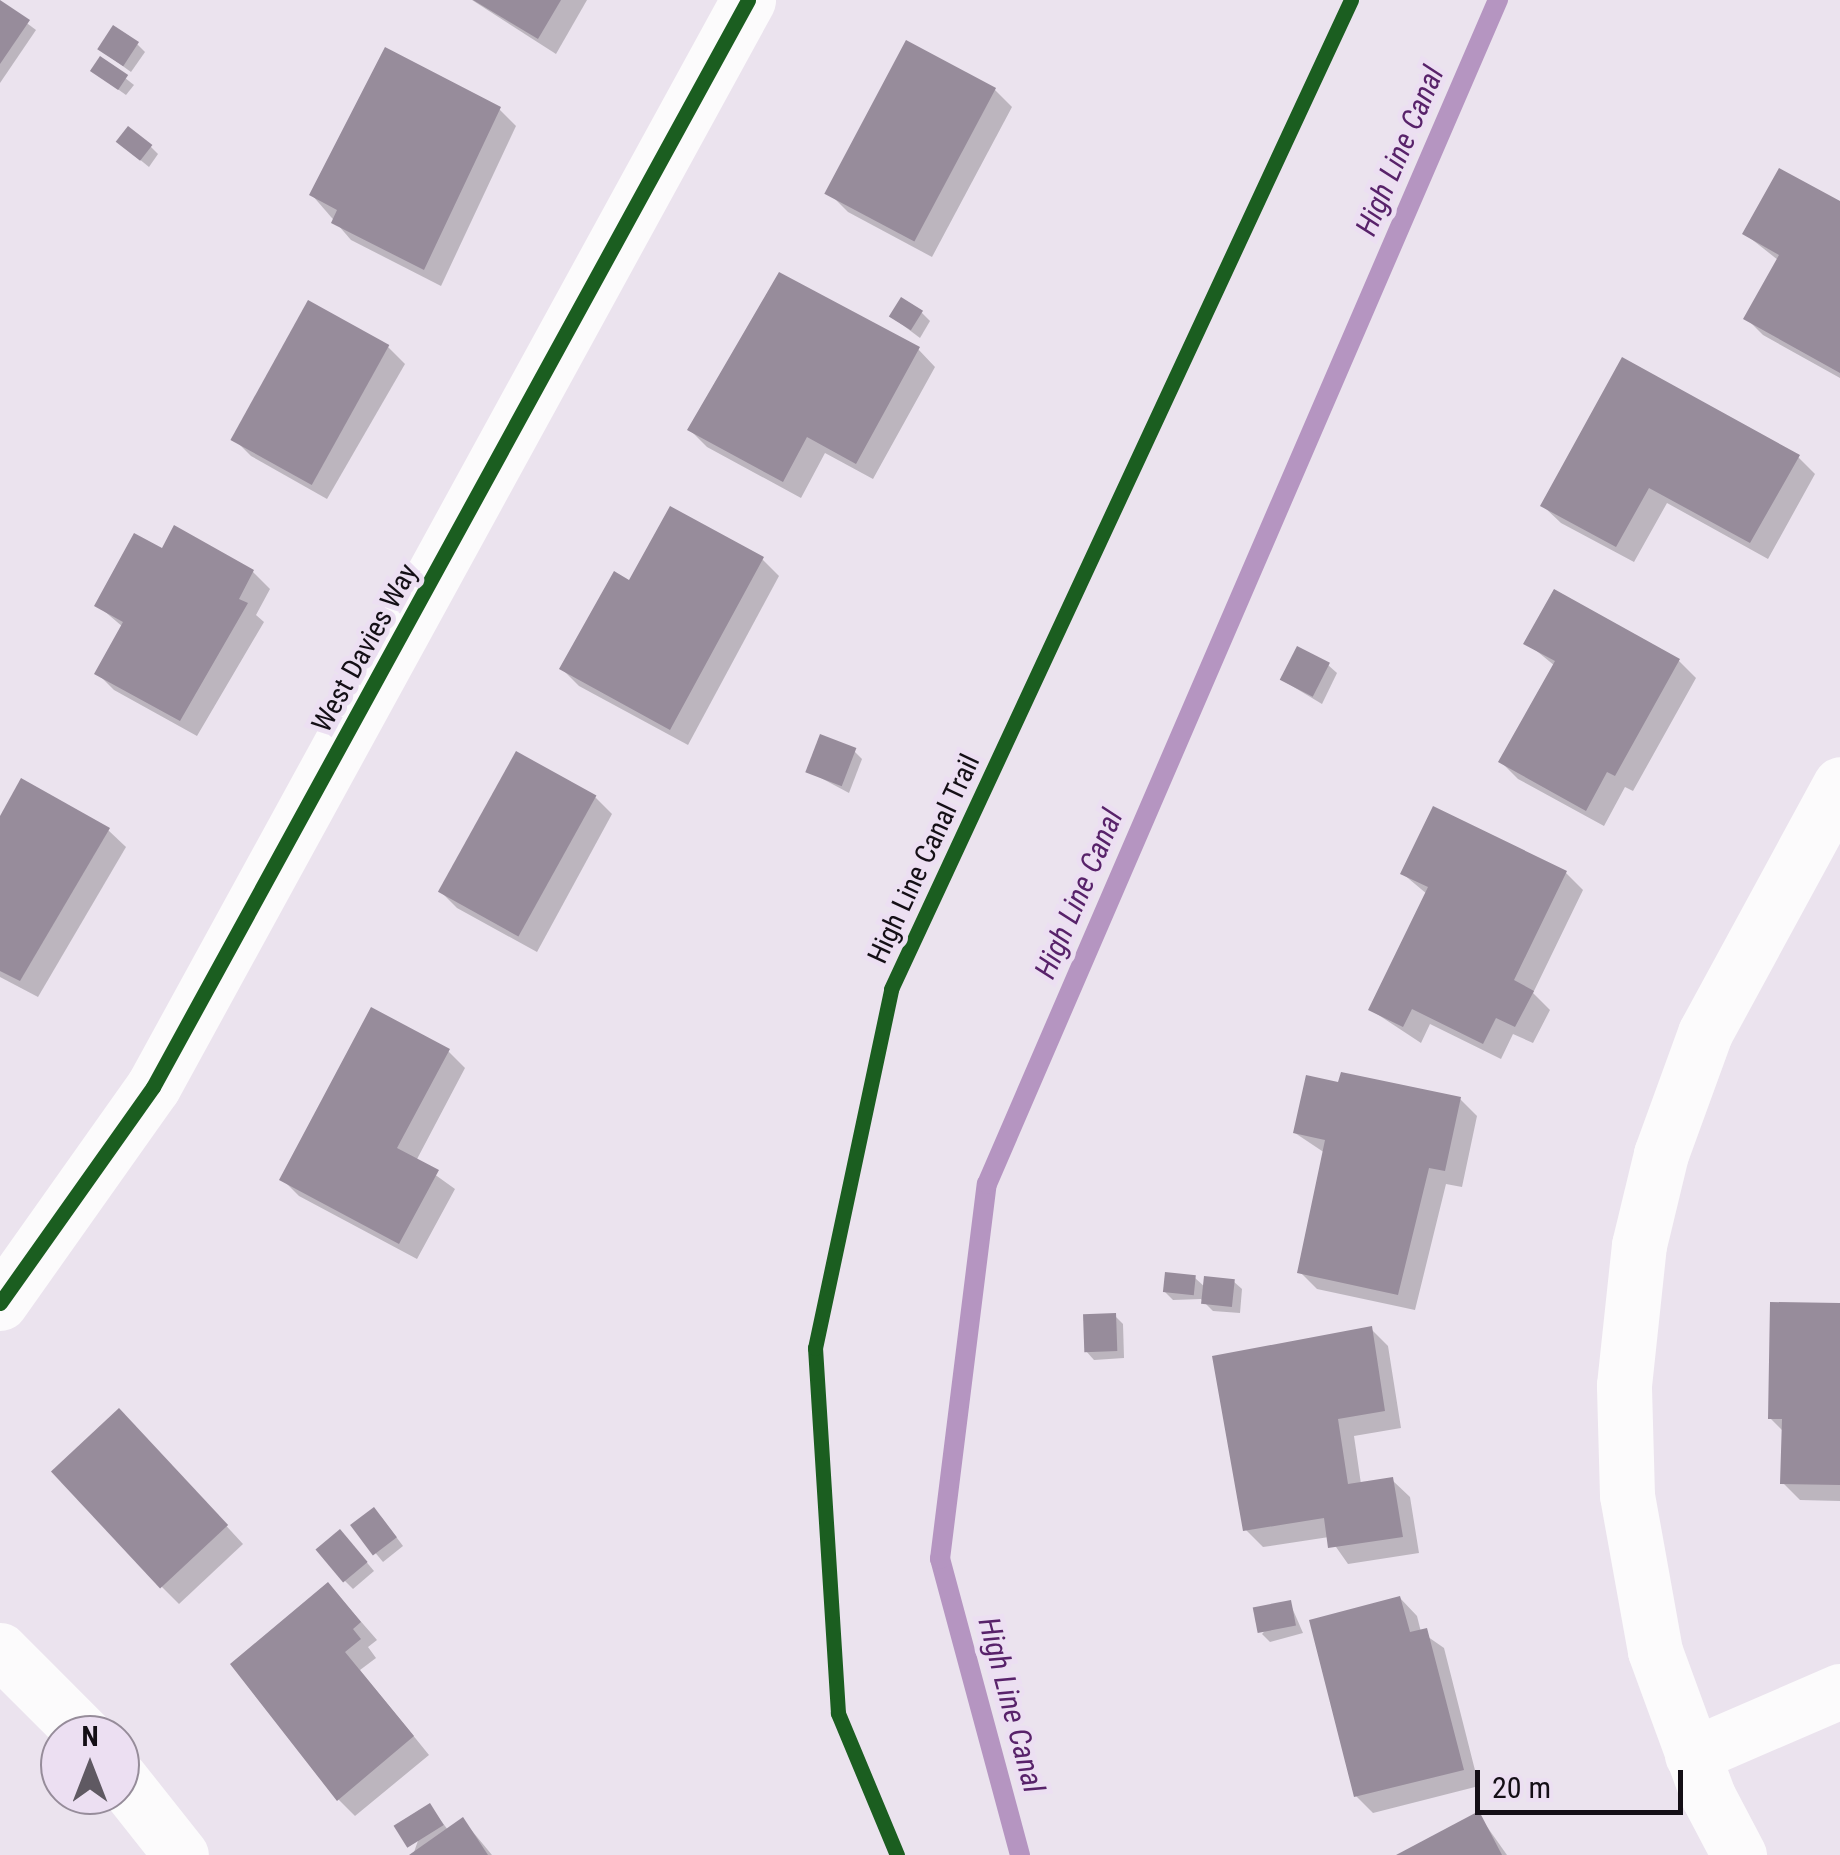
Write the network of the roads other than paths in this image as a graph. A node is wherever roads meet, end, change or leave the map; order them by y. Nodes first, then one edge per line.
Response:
1 (748, 0) edge
2 (1840, 784) edge
3 (0, 1303) edge
4 (0, 1650) edge
5 (1840, 1690) edge
6 (65, 1715) edge
7 (1692, 1755) junction
8 (140, 1803) edge
9 (181, 1855) edge
10 (1740, 1855) edge

1 - 3 street, West Davies Way
2 - 7 street
4 - 6 street
5 - 7 street
7 - 10 street
8 - 9 street

